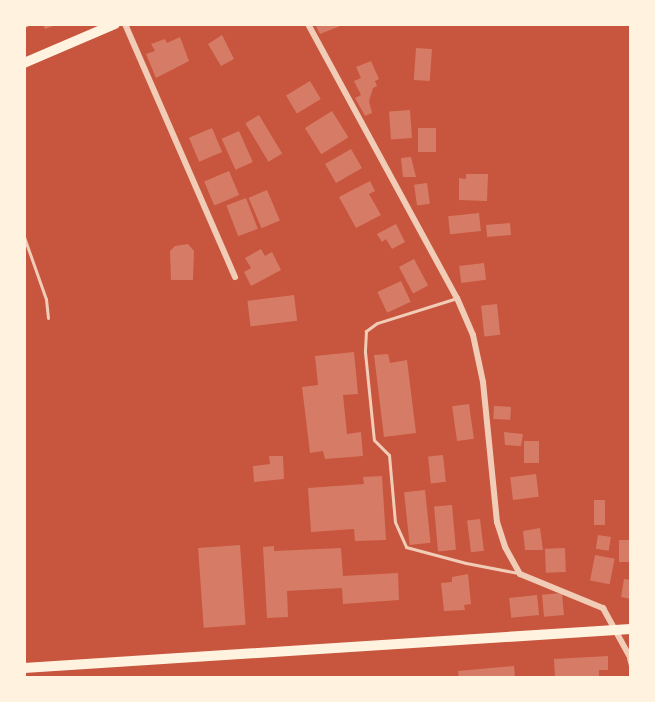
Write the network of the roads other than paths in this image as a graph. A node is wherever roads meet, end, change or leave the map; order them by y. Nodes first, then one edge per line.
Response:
1 (125, 24) edge
2 (308, 24) edge
3 (107, 25) edge
4 (24, 63) edge
5 (24, 237) edge
6 (236, 277) dead end
7 (457, 298) junction
8 (48, 318) dead end
9 (520, 574) junction
10 (631, 629) edge
11 (615, 630) junction
12 (625, 647) junction
13 (631, 658) edge
14 (24, 668) edge
15 (631, 669) edge

1 - 6 street
2 - 7 street
3 - 4 main road
5 - 8 lane
7 - 9 street
7 - 9 lane
9 - 11 street
10 - 11 main road
11 - 12 street
11 - 14 main road
12 - 13 street
12 - 15 lane

